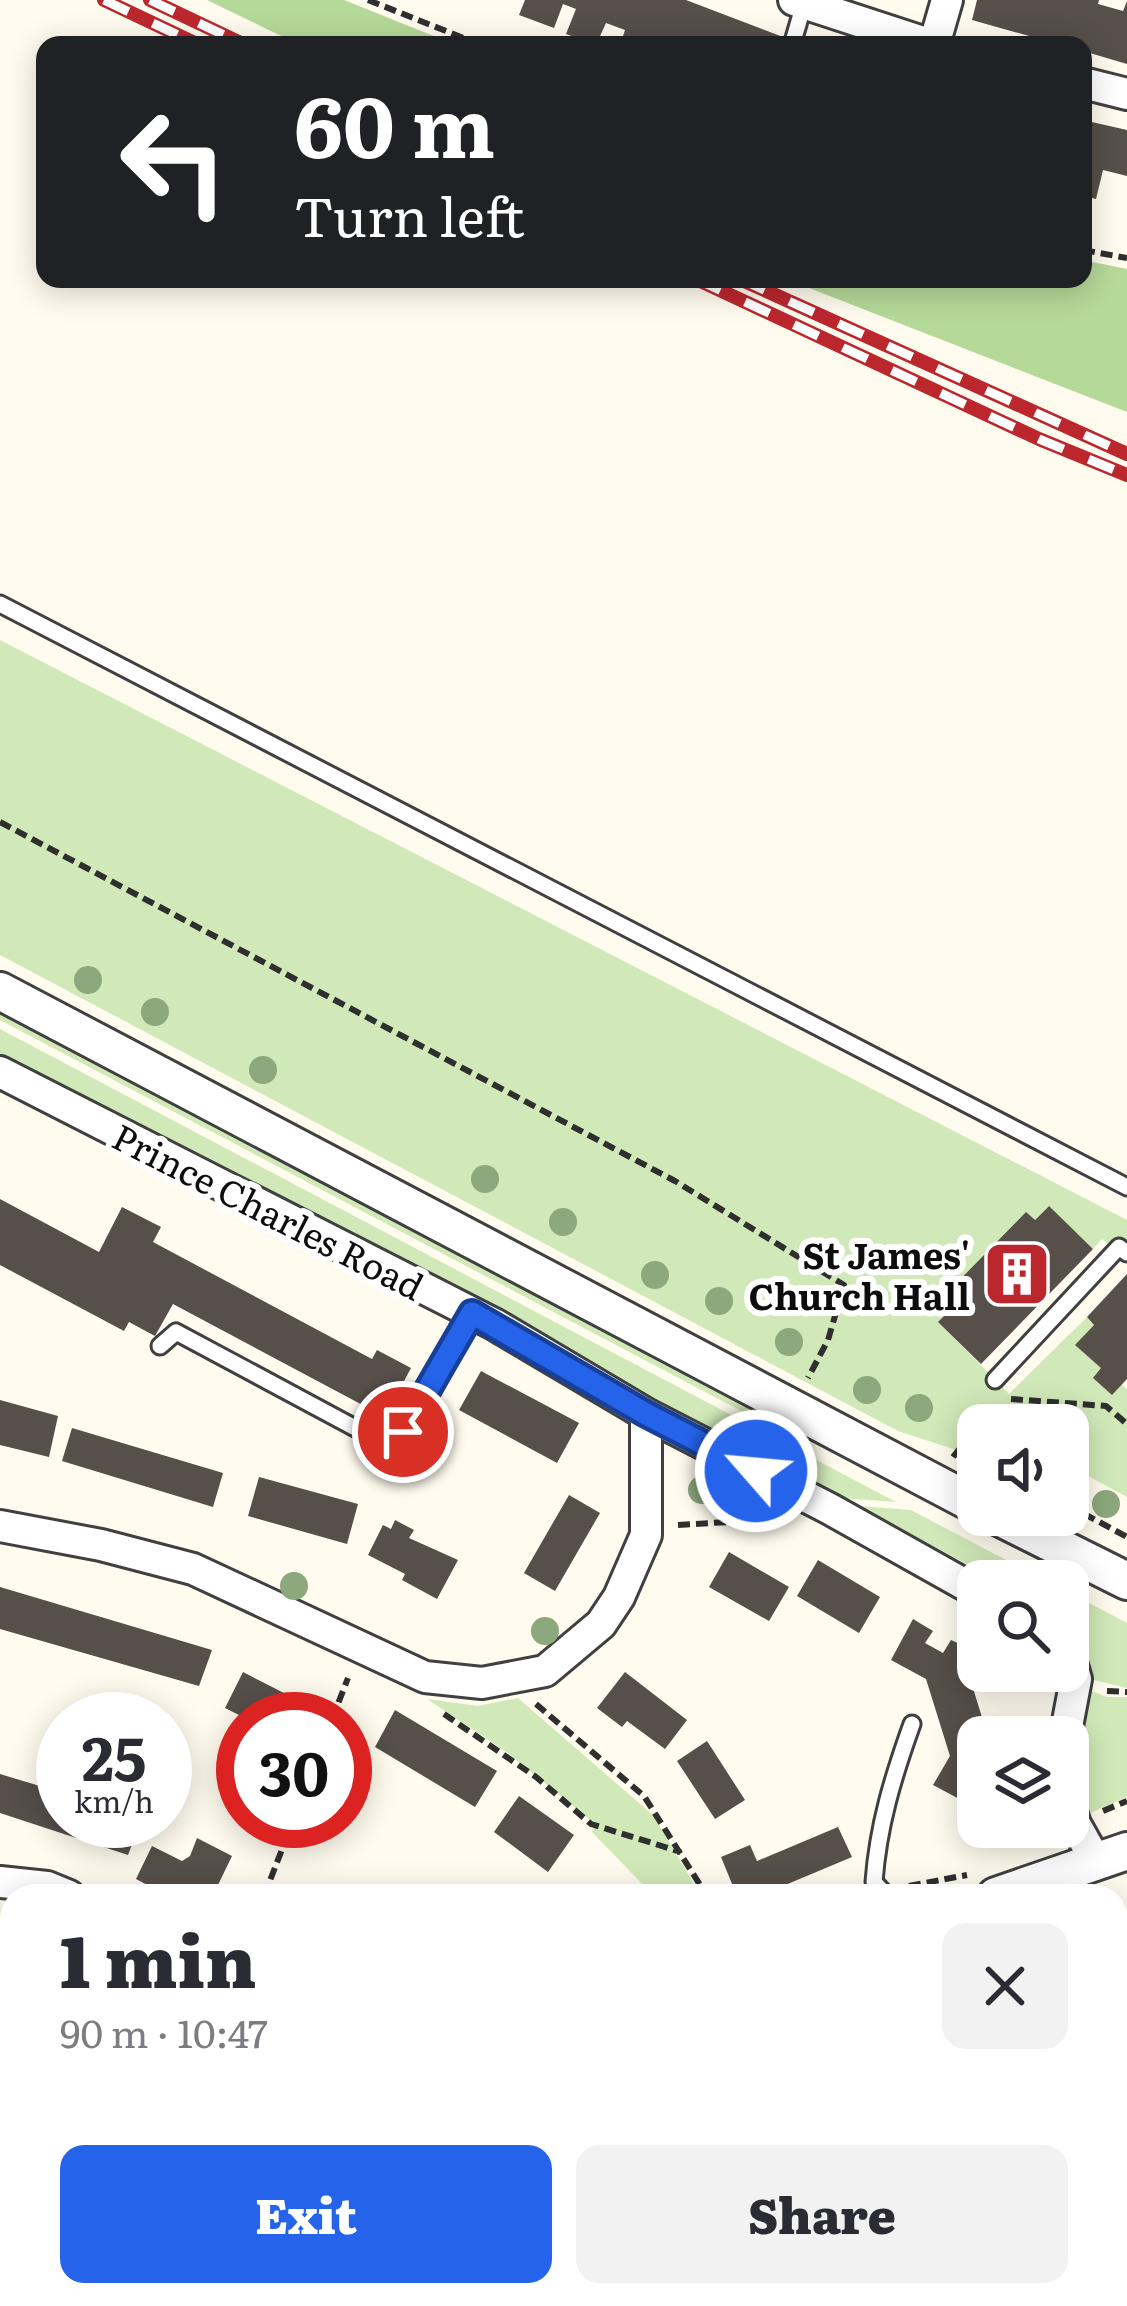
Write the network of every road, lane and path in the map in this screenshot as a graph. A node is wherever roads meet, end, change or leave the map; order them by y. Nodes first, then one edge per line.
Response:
1 (368, 0) edge
2 (946, 0) edge
3 (799, 2) edge
4 (458, 36) edge
5 (793, 36) edge
6 (905, 36) edge
7 (936, 36) edge
8 (1092, 85) edge
9 (1127, 94) edge
10 (1092, 252) edge
11 (1127, 258) edge
12 (0, 604) edge
13 (0, 822) edge
14 (0, 991) edge
15 (0, 1072) edge
16 (1127, 1186) edge
17 (1127, 1253) edge
18 (472, 1313) junction
19 (160, 1346) dead end
20 (995, 1380) dead end
21 (791, 1407) junction
22 (646, 1414) junction
23 (1127, 1424) edge
24 (954, 1454) dead end
25 (957, 1495) edge
26 (1089, 1516) edge
27 (0, 1526) edge
28 (1037, 1536) edge
29 (1127, 1537) edge
30 (957, 1581) edge
31 (1127, 1581) edge
32 (359, 1647) junction
33 (512, 1676) junction
34 (342, 1692) edge
35 (441, 1712) dead end
36 (912, 1724) dead end
37 (1089, 1829) edge
38 (282, 1848) edge
39 (681, 1852) junction
40 (1112, 1857) edge
41 (268, 1884) edge
42 (700, 1884) edge
43 (876, 1884) edge
44 (1032, 1884) edge

1 - 4 path
2 - 7 street
3 - 5 lane
3 - 6 street
8 - 9 street
10 - 11 path
12 - 16 lane
13 - 21 path
14 - 21 street, Prince Charles Road
15 - 18 street, Prince Charles Road
17 - 20 lane
18 - 19 lane
18 - 22 street, Prince Charles Road
21 - 25 street, Prince Charles Road
22 - 30 street, Prince Charles Road
22 - 33 street
23 - 24 path
26 - 29 path
27 - 32 street
28 - 31 street
32 - 33 street
32 - 34 path
33 - 39 path
35 - 39 path
36 - 43 lane
37 - 40 street
38 - 41 path
39 - 42 path
40 - 44 street

